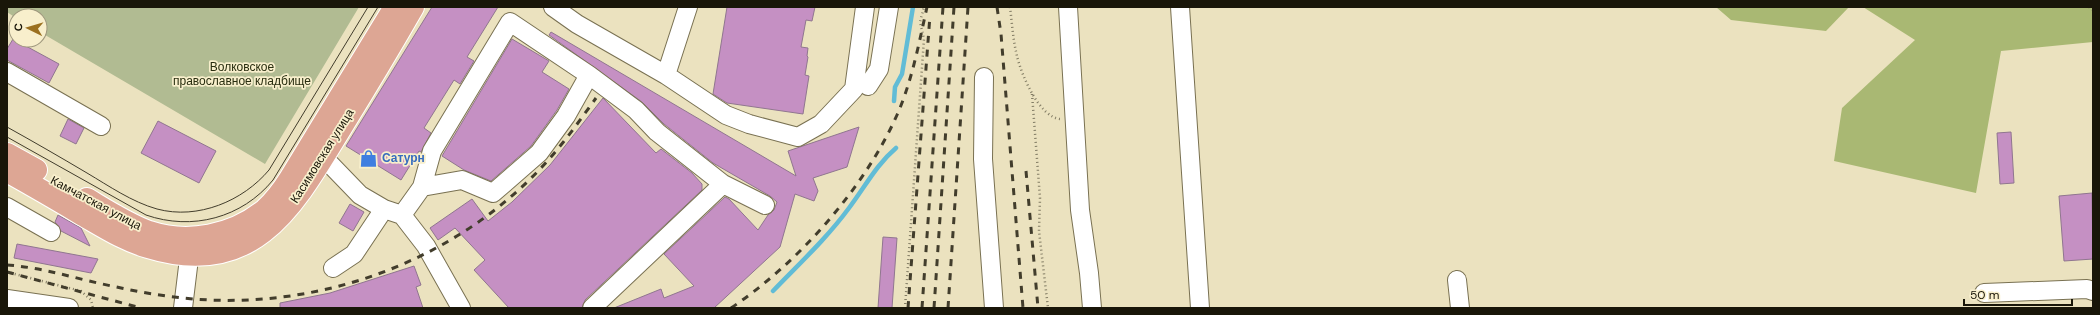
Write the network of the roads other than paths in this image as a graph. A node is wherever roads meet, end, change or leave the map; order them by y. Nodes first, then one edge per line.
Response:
1 (395, 7) edge
2 (414, 7) edge
3 (553, 7) edge
4 (688, 7) edge
5 (865, 7) edge
6 (889, 7) edge
7 (1068, 7) edge
8 (1180, 7) edge
9 (7, 72) edge
10 (589, 74) junction
11 (666, 75) junction
12 (984, 77) dead end
13 (868, 86) dead end
14 (101, 126) dead end
15 (7, 154) edge
16 (315, 155) junction
17 (7, 171) edge
18 (723, 184) junction
19 (422, 186) junction
20 (765, 205) dead end
21 (7, 207) edge
22 (384, 209) junction
23 (402, 215) junction
24 (51, 232) dead end
25 (191, 246) junction
26 (333, 268) dead end
27 (1457, 280) dead end
28 (2093, 291) edge
29 (1984, 293) dead end
30 (7, 299) edge
31 (69, 308) edge
32 (183, 308) edge
33 (462, 308) edge
34 (592, 308) edge
35 (994, 308) edge
36 (1092, 308) edge
37 (1200, 308) edge
38 (1460, 308) edge

1 - 16 main road, Касимовская улица
2 - 16 main road, Касимовская улица
3 - 11 lane
4 - 11 lane
5 - 11 lane
6 - 13 lane
7 - 36 lane
8 - 37 lane
9 - 14 lane
10 - 18 lane
10 - 19 lane
10 - 19 lane
12 - 35 lane
15 - 25 main road, Камчатская улица
16 - 22 lane
16 - 25 main road, Касимовская улица
17 - 25 main road, Камчатская улица
18 - 20 lane
18 - 34 lane
19 - 23 lane
21 - 24 lane
22 - 23 lane
22 - 26 lane
23 - 33 lane
25 - 32 lane
27 - 38 lane
28 - 29 lane
30 - 31 lane

